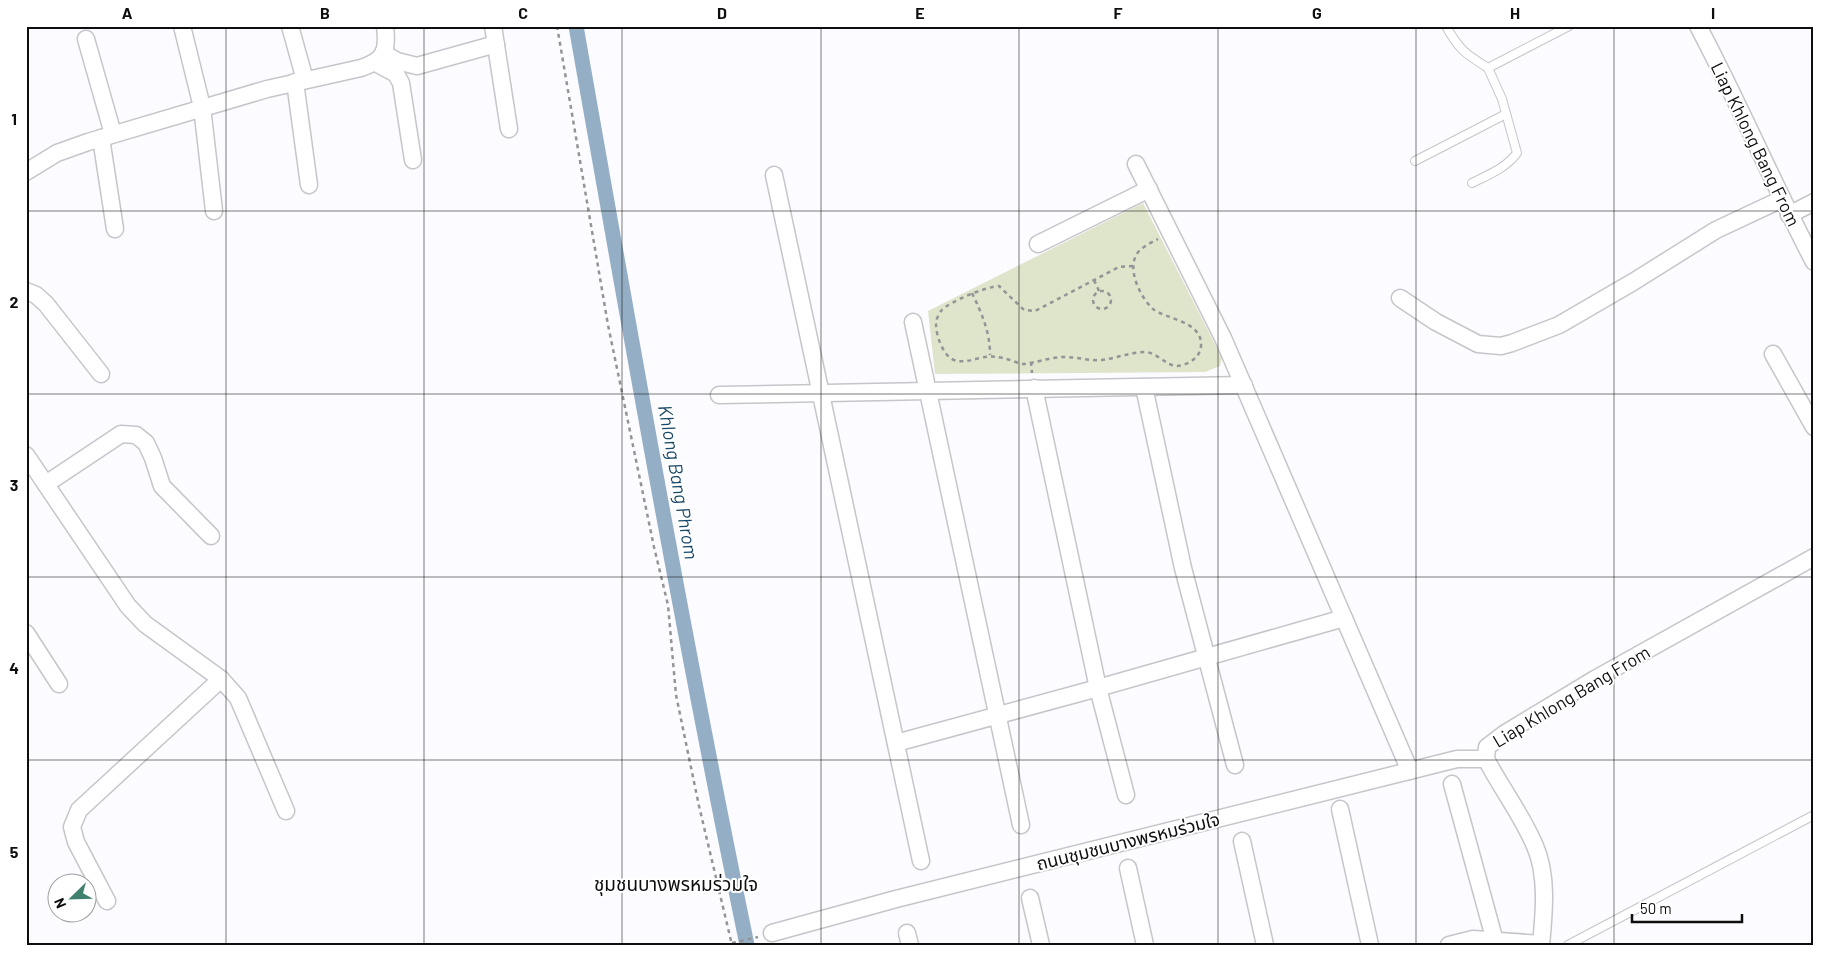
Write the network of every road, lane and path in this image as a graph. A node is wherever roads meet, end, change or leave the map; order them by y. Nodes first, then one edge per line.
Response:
1 (182, 26) edge
2 (290, 26) edge
3 (385, 26) edge
4 (493, 26) edge
5 (557, 26) edge
6 (1446, 26) edge
7 (1569, 26) edge
8 (1698, 26) edge
9 (86, 39) dead end
10 (496, 44) junction
11 (380, 58) junction
12 (1488, 68) junction
13 (300, 81) junction
14 (202, 107) junction
15 (1506, 114) junction
16 (509, 129) dead end
17 (107, 136) junction
18 (413, 160) dead end
19 (1415, 161) dead end
20 (1136, 164) dead end
21 (26, 172) edge
22 (774, 175) dead end
23 (1472, 183) dead end
24 (309, 185) dead end
25 (1149, 189) junction
26 (1782, 199) junction
27 (1814, 202) edge
28 (214, 211) dead end
29 (1789, 215) junction
30 (115, 229) dead end
31 (1170, 232) junction
32 (1038, 244) dead end
33 (1814, 262) edge
34 (1133, 266) junction
35 (1094, 280) junction
36 (26, 291) edge
37 (1099, 291) junction
38 (972, 293) junction
39 (1400, 298) dead end
40 (913, 322) dead end
41 (1773, 354) dead end
42 (990, 355) junction
43 (101, 374) dead end
44 (1244, 385) junction
45 (1144, 387) junction
46 (1034, 388) junction
47 (928, 391) junction
48 (821, 393) junction
49 (719, 395) dead end
50 (1814, 427) edge
51 (26, 455) edge
52 (46, 484) junction
53 (211, 536) dead end
54 (1814, 557) edge
55 (1344, 618) junction
56 (26, 633) edge
57 (1207, 657) junction
58 (221, 679) junction
59 (59, 684) dead end
60 (1098, 688) junction
61 (998, 716) junction
62 (896, 743) junction
63 (1486, 759) junction
64 (1235, 765) dead end
65 (1410, 771) junction
66 (1452, 784) dead end
67 (1126, 795) dead end
68 (1340, 809) dead end
69 (286, 811) dead end
70 (1814, 815) edge
71 (1021, 824) dead end
72 (1242, 841) dead end
73 (921, 861) dead end
74 (1128, 868) dead end
75 (1030, 898) dead end
76 (107, 901) dead end
77 (764, 935) joint
78 (1496, 943) edge
79 (732, 944) edge
80 (1541, 944) edge
81 (1041, 945) edge
82 (1145, 945) edge
83 (1265, 945) edge
84 (1370, 945) edge
85 (1449, 945) edge
86 (1568, 945) edge

1 - 14 street
2 - 13 street
3 - 11 street
4 - 10 street
5 - 79 path
6 - 12 lane
7 - 12 lane
8 - 26 street, Liap Khlong Bang From
9 - 17 street
10 - 11 street
10 - 16 street
11 - 13 street
11 - 18 street
12 - 15 lane
13 - 14 street
13 - 24 street
14 - 17 street
14 - 28 street
15 - 19 lane
15 - 23 lane
17 - 21 street
17 - 30 street
20 - 25 street
22 - 48 street
25 - 31 street
25 - 32 street
26 - 29 street, Liap Khlong Bang From
26 - 39 street
27 - 29 street
29 - 33 street, Liap Khlong Bang From
31 - 34 path
31 - 44 street
34 - 35 path
34 - 42 path
35 - 37 path
35 - 38 path
36 - 43 street
37 - 37 path
38 - 42 path
38 - 42 path
40 - 47 street
41 - 50 street
44 - 45 street
44 - 55 street
45 - 46 street
45 - 57 street
46 - 47 street
46 - 60 street
47 - 48 street
47 - 61 street
48 - 49 street
48 - 62 street
51 - 52 street
52 - 53 street
52 - 58 street
54 - 63 street, Liap Khlong Bang From
55 - 57 street
55 - 65 street
56 - 59 street
57 - 60 street
57 - 64 street
58 - 69 street
58 - 76 street
60 - 61 street
60 - 67 street
61 - 62 street
61 - 71 street
62 - 73 street
63 - 65 street, ถนนชุมชนบางพรหมร่วมใจ
63 - 80 street, Liap Khlong Bang From
65 - 77 street, ถนนชุมชนบางพรหมร่วมใจ
66 - 78 street
68 - 84 street
70 - 86 lane
72 - 83 street
74 - 82 street
75 - 81 street
77 - 79 path
78 - 80 street
78 - 85 street

